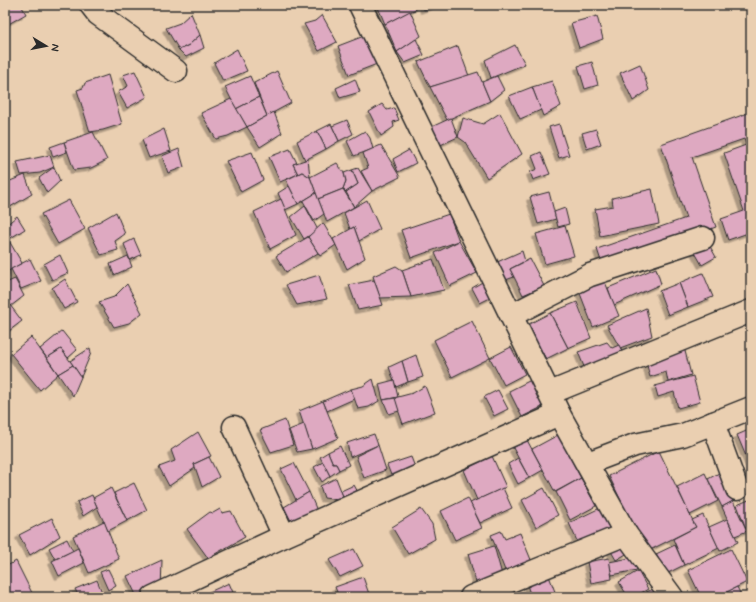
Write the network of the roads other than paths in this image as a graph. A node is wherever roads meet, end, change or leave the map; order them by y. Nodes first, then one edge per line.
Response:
1 (91, 5) edge
2 (360, 5) edge
3 (176, 71) dead end
4 (703, 238) dead end
5 (751, 311) edge
6 (512, 315) junction
7 (550, 393) junction
8 (751, 408) edge
9 (559, 414) junction
10 (713, 423) junction
11 (234, 427) dead end
12 (588, 463) junction
13 (737, 489) dead end
14 (626, 534) junction
15 (284, 536) junction
16 (153, 597) edge
17 (471, 597) edge
18 (672, 597) edge

1 - 3 street
2 - 6 street
4 - 6 street
5 - 7 street
6 - 7 street
7 - 9 street
8 - 10 street
9 - 12 street
9 - 15 street
10 - 12 street
10 - 13 street
11 - 15 street
12 - 14 street
14 - 17 street
14 - 18 street
15 - 16 street

